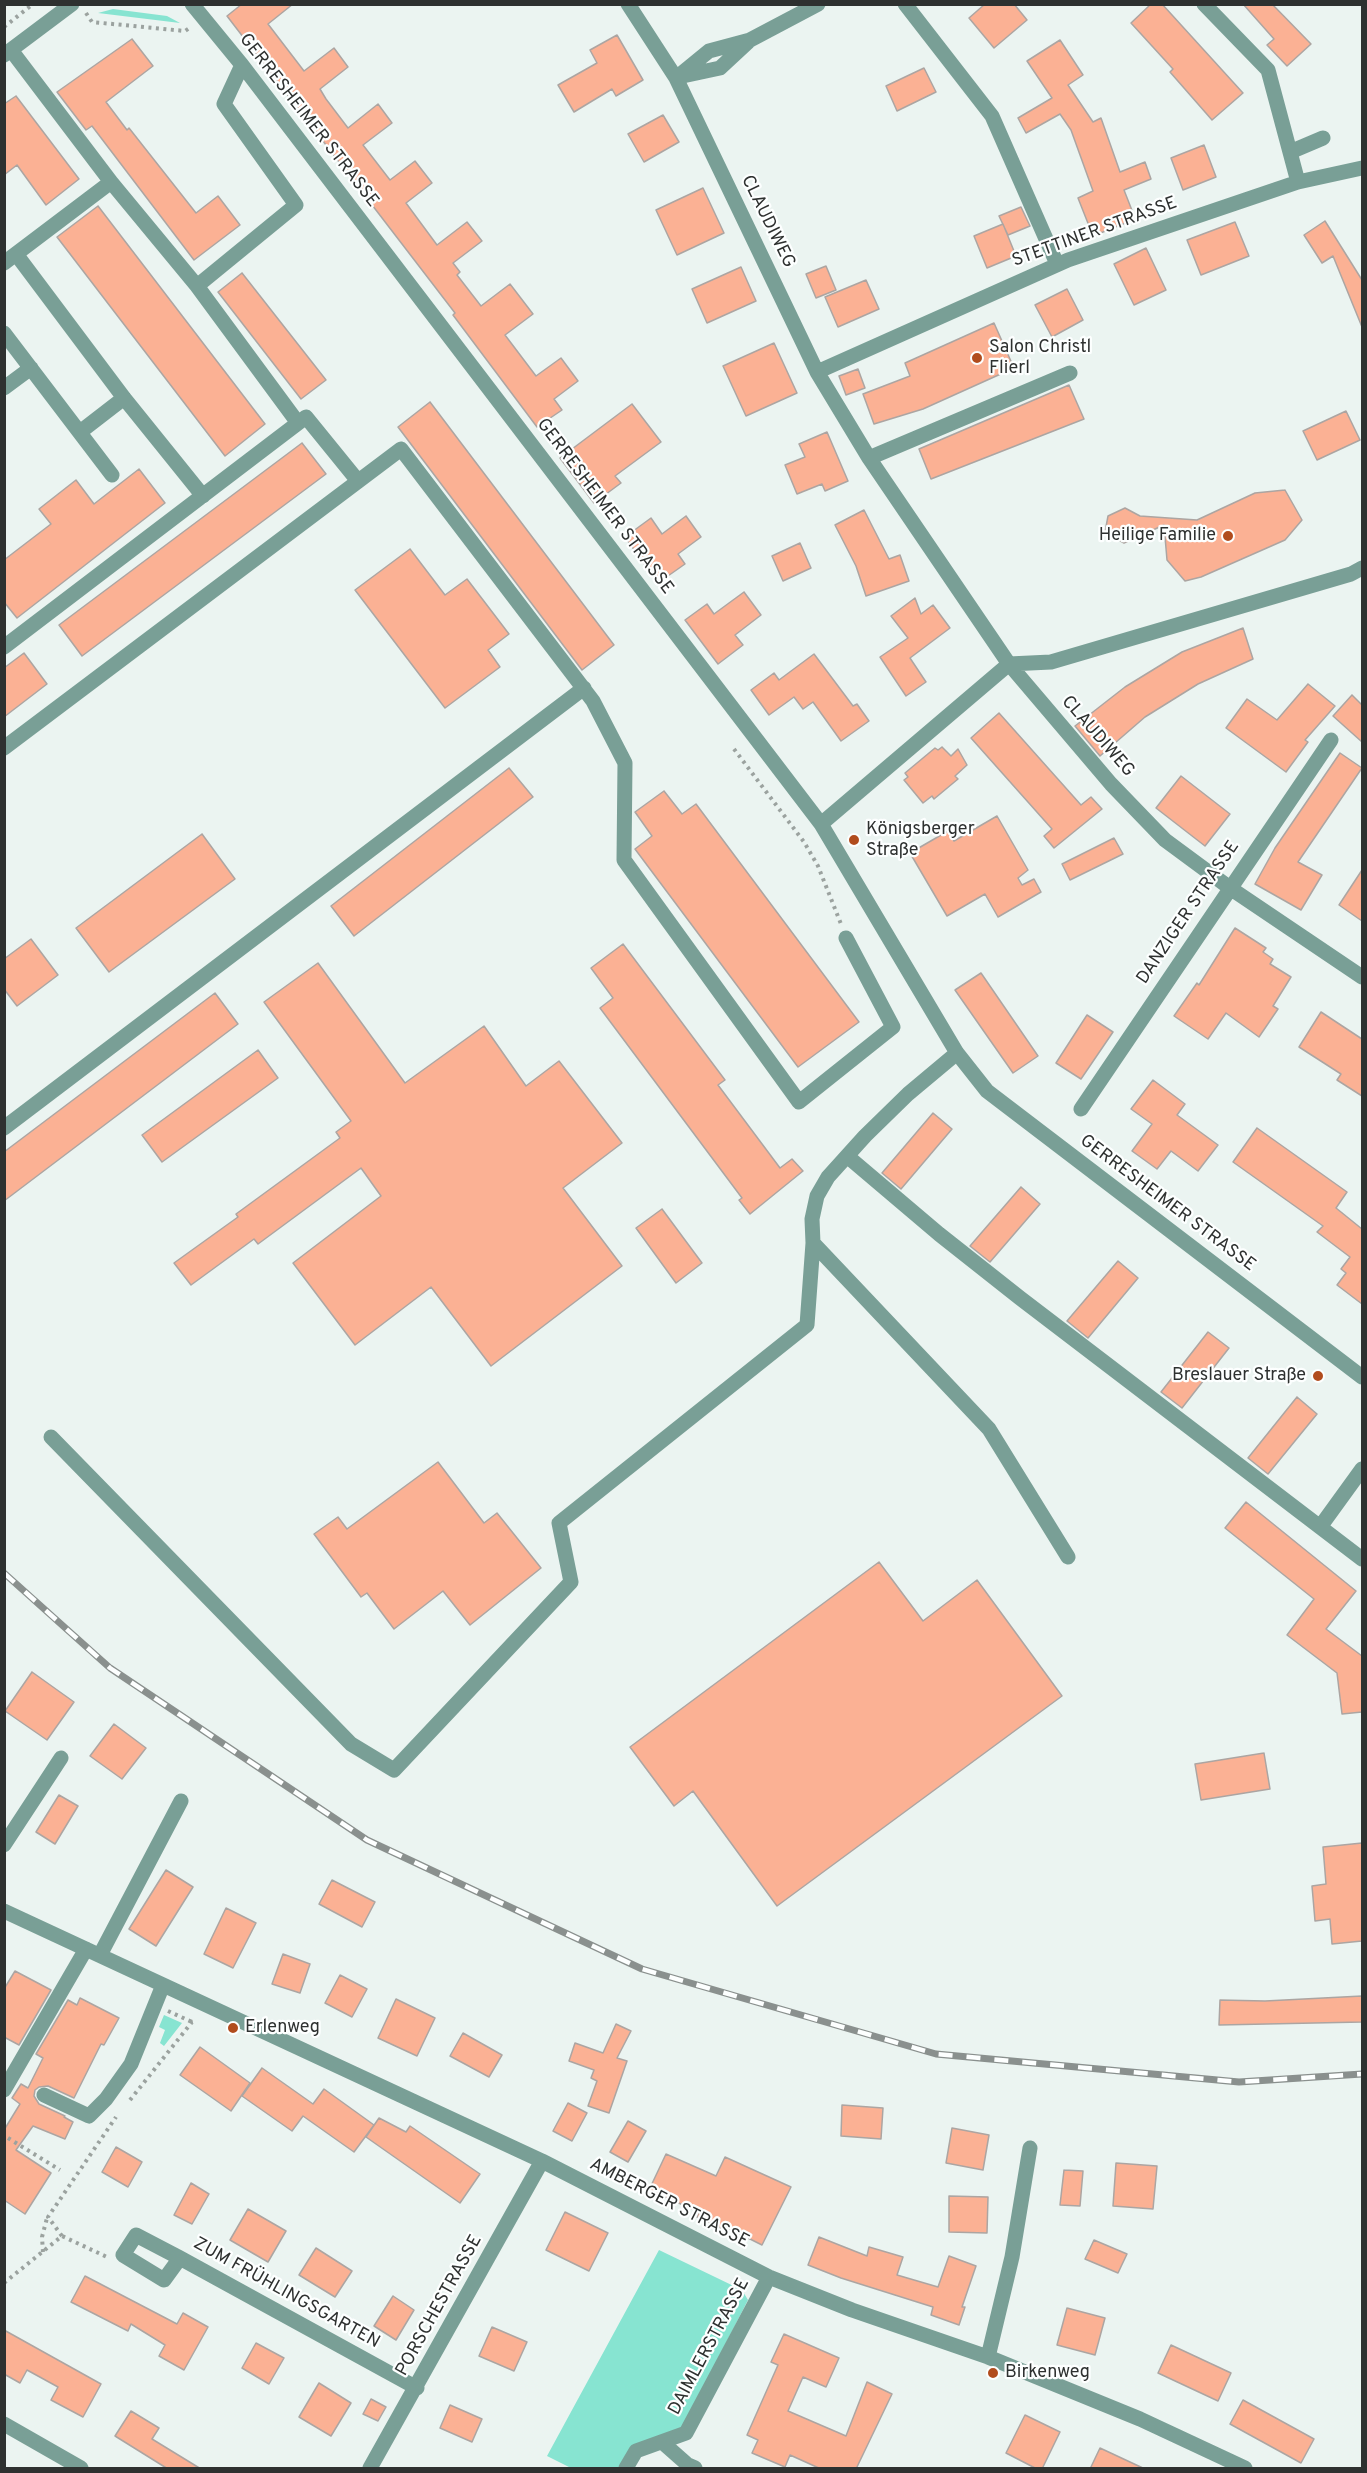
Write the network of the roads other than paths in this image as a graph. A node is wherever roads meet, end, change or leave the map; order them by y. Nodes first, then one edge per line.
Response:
1 (72, 4) edge
2 (628, 4) edge
3 (818, 4) edge
4 (905, 4) edge
5 (1204, 4) edge
6 (197, 10) edge
7 (8, 53) edge
8 (242, 65) junction
9 (676, 78) junction
10 (1323, 138) dead end
11 (1290, 152) junction
12 (1362, 168) edge
13 (111, 182) junction
14 (1298, 182) junction
15 (10, 258) edge
16 (1057, 264) junction
17 (197, 286) junction
18 (4, 333) edge
19 (31, 368) junction
20 (817, 372) junction
21 (1070, 373) dead end
22 (4, 388) edge
23 (124, 398) junction
24 (298, 423) junction
25 (80, 432) junction
26 (869, 458) junction
27 (112, 475) dead end
28 (358, 481) junction
29 (203, 496) junction
30 (1358, 575) edge
31 (4, 646) edge
32 (1009, 664) junction
33 (584, 688) junction
34 (1330, 740) dead end
35 (4, 748) edge
36 (821, 824) junction
37 (1230, 888) junction
38 (846, 938) road end
39 (1362, 977) edge
40 (957, 1053) junction
41 (1081, 1109) dead end
42 (4, 1128) edge
43 (847, 1156) junction
44 (813, 1243) junction
45 (1362, 1377) edge
46 (51, 1437) dead end
47 (1362, 1469) edge
48 (1320, 1527) junction
49 (1068, 1557) dead end
50 (1362, 1559) edge
51 (61, 1758) dead end
52 (181, 1801) dead end
53 (4, 1845) edge
54 (4, 1911) edge
55 (86, 1949) junction
56 (100, 1956) junction
57 (163, 1985) junction
58 (4, 2090) edge
59 (44, 2095) dead end
60 (1030, 2148) dead end
61 (543, 2162) junction
62 (180, 2258) junction
63 (769, 2277) junction
64 (988, 2356) junction
65 (417, 2388) junction
66 (4, 2424) edge
67 (662, 2442) junction
68 (81, 2469) edge
69 (370, 2469) edge
70 (626, 2469) edge
71 (695, 2469) edge
72 (1245, 2469) edge

1 - 7 street
2 - 9 street, CLAUDIWEG
3 - 9 street
4 - 16 street
5 - 11 street
6 - 8 street, GERRESHEIMER STRASSE
7 - 13 street
8 - 17 street
8 - 36 street, GERRESHEIMER STRASSE
9 - 20 street, CLAUDIWEG
10 - 11 street
11 - 14 street
12 - 14 street, STETTINER STRASSE
13 - 15 street
13 - 17 street
14 - 16 street, STETTINER STRASSE
15 - 23 street
16 - 20 street, STETTINER STRASSE
17 - 24 street
18 - 19 street
19 - 22 street
19 - 25 street
20 - 26 street, CLAUDIWEG
21 - 26 street
23 - 25 street
23 - 29 street
24 - 28 street
24 - 29 street
25 - 27 street
26 - 32 street, CLAUDIWEG
28 - 33 street
28 - 35 street
29 - 31 street
30 - 32 street
32 - 36 street
32 - 37 street, CLAUDIWEG
33 - 38 street
33 - 42 street
34 - 37 street, DANZIGER STRASSE
36 - 40 street, GERRESHEIMER STRASSE
37 - 39 street, CLAUDIWEG
37 - 41 street, DANZIGER STRASSE
40 - 43 street
40 - 45 street, GERRESHEIMER STRASSE
43 - 44 street
43 - 48 street
44 - 46 street
44 - 49 street
47 - 48 street
48 - 50 street
51 - 53 street
52 - 56 street
54 - 55 street, AMBERGER STRASSE
55 - 56 street, AMBERGER STRASSE
55 - 58 street
56 - 57 street, AMBERGER STRASSE
57 - 59 street
57 - 61 street, AMBERGER STRASSE
60 - 64 street
61 - 63 street, AMBERGER STRASSE
61 - 65 street, PORSCHESTRASSE
62 - 62 street, ZUM FRÜHLINGSGARTEN
62 - 65 street, ZUM FRÜHLINGSGARTEN
63 - 64 street, AMBERGER STRASSE
63 - 67 street, DAIMLERSTRASSE
64 - 72 street, AMBERGER STRASSE
65 - 69 street, PORSCHESTRASSE
66 - 68 street
67 - 70 street, DAIMLERSTRASSE
67 - 71 street

